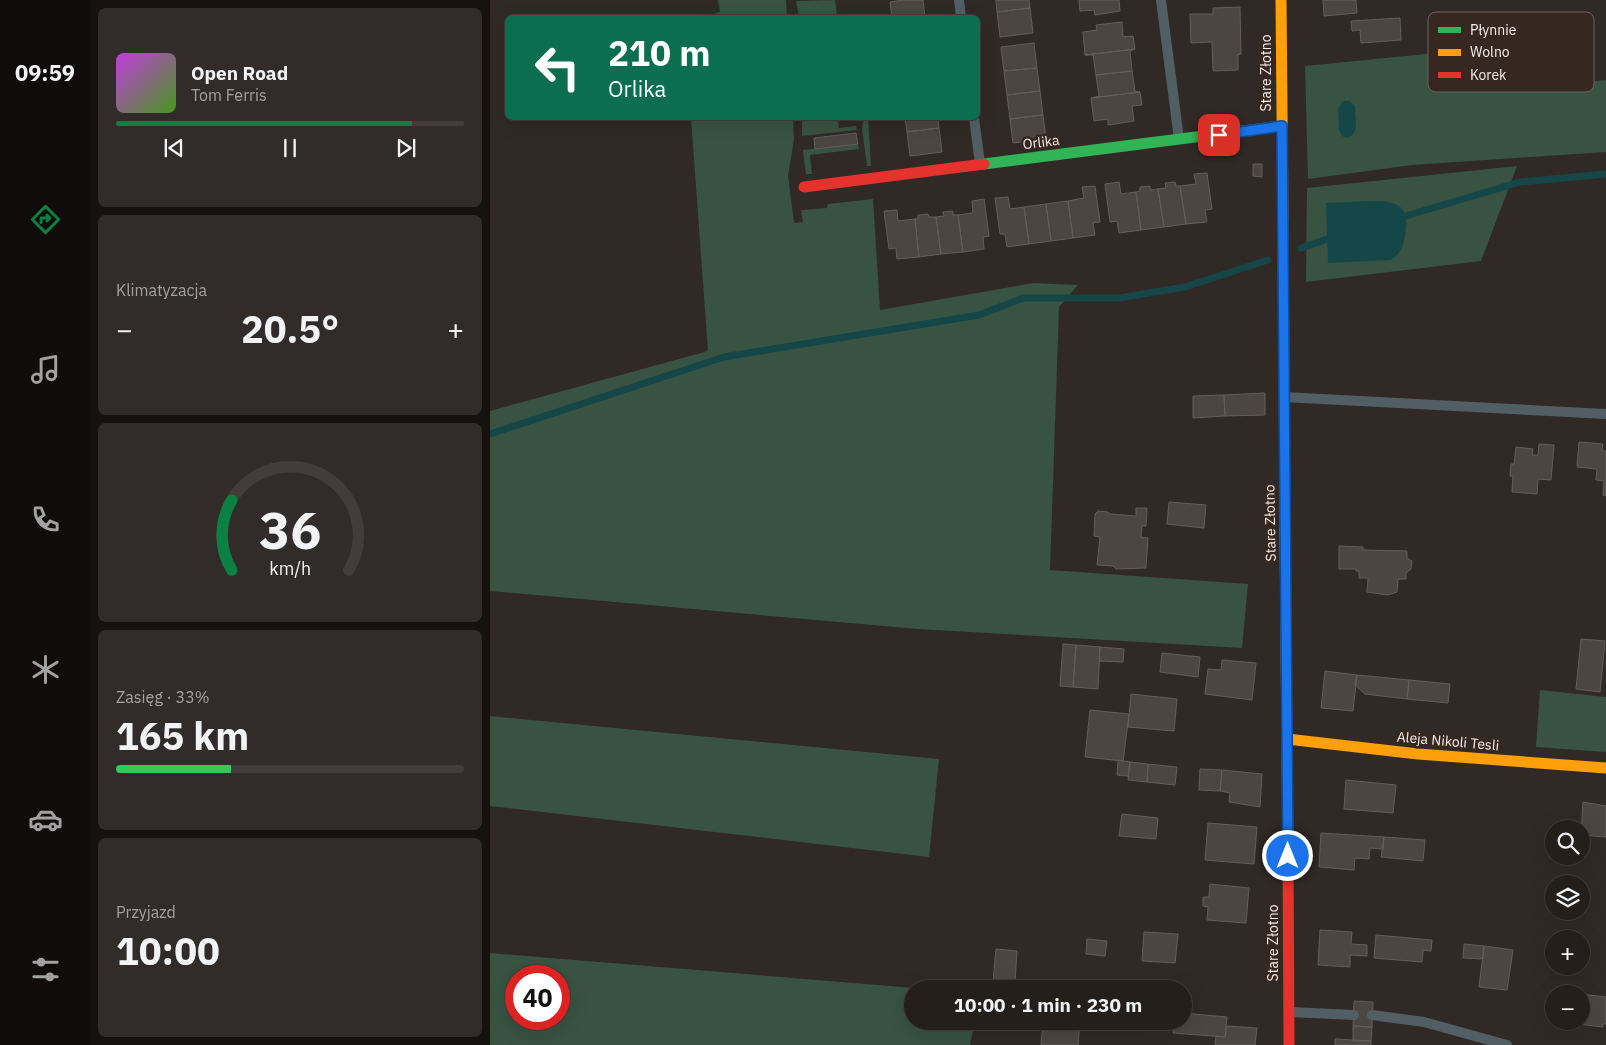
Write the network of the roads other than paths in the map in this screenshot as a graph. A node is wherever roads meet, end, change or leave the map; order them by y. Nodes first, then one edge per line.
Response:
1 (959, 0) edge
2 (1161, 0) edge
3 (1281, 0) edge
4 (961, 15) edge
5 (974, 120) edge
6 (1282, 126) junction
7 (1179, 140) junction
8 (981, 164) junction
9 (804, 187) dead end
10 (1283, 397) junction
11 (1606, 414) edge
12 (1288, 740) junction
13 (1606, 768) edge
14 (1289, 1012) junction
15 (1354, 1014) dead end
16 (1372, 1015) dead end
17 (1289, 1045) edge
18 (1507, 1045) edge

1 - 4 lane
2 - 7 lane
3 - 6 street, Stare Złotno
5 - 8 lane
6 - 7 street, Orlika
6 - 10 street, Stare Złotno
7 - 8 street, Orlika
8 - 9 street, Orlika
10 - 11 lane
10 - 12 street, Stare Złotno
12 - 13 street, Aleja Nikoli Tesli
12 - 14 street, Stare Złotno
14 - 15 lane
14 - 17 street, Stare Złotno
16 - 18 lane

